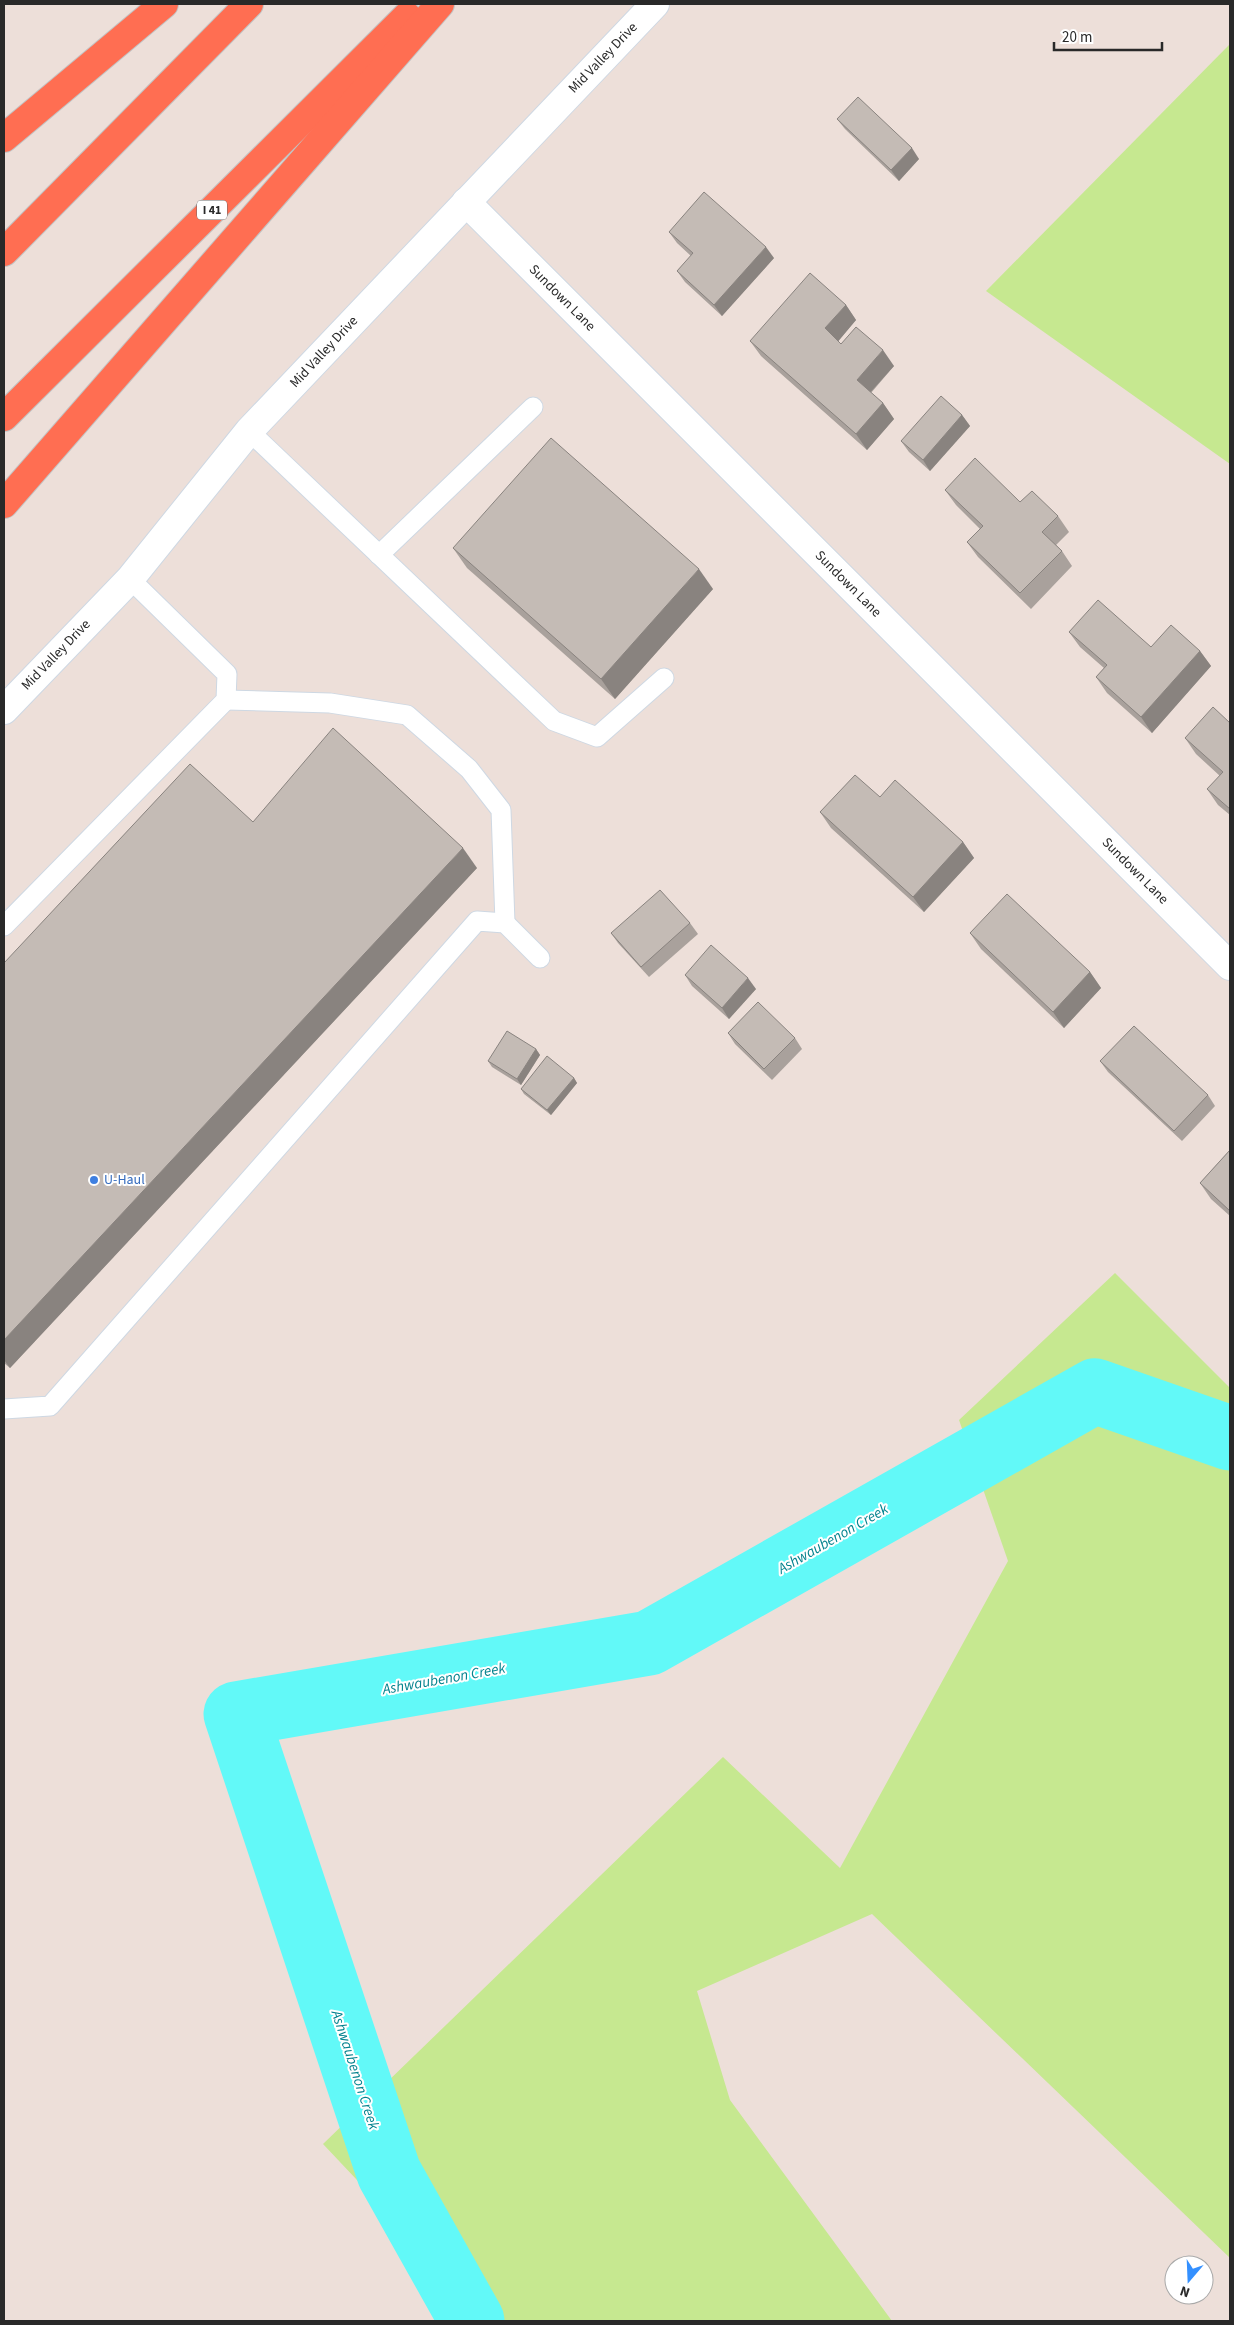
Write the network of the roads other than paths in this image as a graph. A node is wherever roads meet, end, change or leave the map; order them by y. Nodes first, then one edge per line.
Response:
1 (164, 4) edge
2 (249, 4) edge
3 (420, 4) edge
4 (440, 4) edge
5 (655, 4) edge
6 (4, 138) edge
7 (466, 202) junction
8 (4, 252) edge
9 (534, 407) dead end
10 (4, 417) edge
11 (249, 431) junction
12 (4, 504) edge
13 (380, 555) junction
14 (130, 579) junction
15 (664, 678) dead end
16 (226, 700) junction
17 (4, 710) edge
18 (505, 923) junction
19 (4, 926) edge
20 (540, 958) dead end
21 (1230, 966) edge
22 (4, 1409) edge

1 - 6 highway
2 - 8 highway
3 - 10 highway, I 41
4 - 12 highway
5 - 7 street, Mid Valley Drive
7 - 11 street, Mid Valley Drive
7 - 21 street, Sundown Lane
9 - 13 lane
11 - 13 lane
11 - 14 street, Mid Valley Drive
13 - 15 lane
14 - 16 lane
14 - 17 street, Mid Valley Drive
16 - 18 lane
16 - 19 lane
18 - 20 lane
18 - 22 lane

